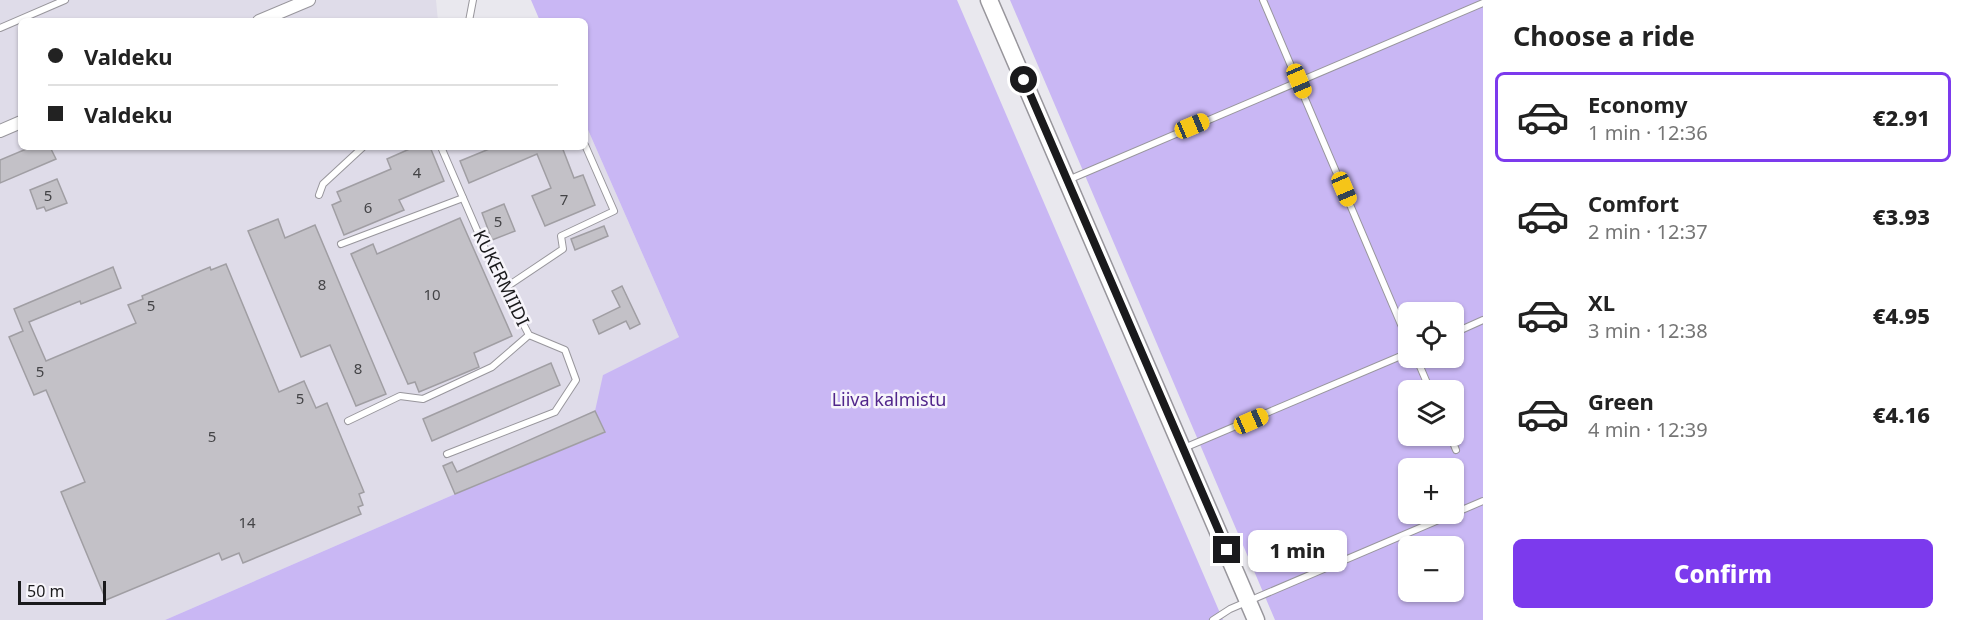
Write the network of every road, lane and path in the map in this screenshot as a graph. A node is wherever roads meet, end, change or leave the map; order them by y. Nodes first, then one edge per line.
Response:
1 (65, 0) edge
2 (309, 0) edge
3 (473, 0) edge
4 (989, 0) edge
5 (1263, 0) edge
6 (1483, 3) edge
7 (22, 18) edge
8 (267, 18) edge
9 (470, 18) edge
10 (18, 20) edge
11 (0, 27) edge
12 (1299, 81) junction
13 (18, 123) edge
14 (0, 131) edge
15 (360, 150) edge
16 (442, 150) edge
17 (587, 150) edge
18 (1068, 180) junction
19 (319, 195) dead end
20 (463, 198) junction
21 (341, 244) dead end
22 (505, 288) junction
23 (1398, 316) edge
24 (1483, 320) edge
25 (1464, 329) edge
26 (529, 335) junction
27 (1398, 357) edge
28 (348, 421) dead end
29 (1454, 446) edge
30 (1184, 448) junction
31 (1456, 450) dead end
32 (447, 454) dead end
33 (1483, 501) edge
34 (1248, 602) junction
35 (1213, 620) edge
36 (1256, 620) edge

1 - 7 lane
2 - 8 street
3 - 9 lane
4 - 18 street
5 - 12 lane
6 - 12 lane
10 - 11 lane
12 - 18 lane
12 - 23 lane
13 - 14 street
15 - 19 lane
16 - 20 lane, KUKERMIIDI
17 - 22 lane
18 - 30 street
20 - 21 lane
20 - 22 lane, KUKERMIIDI
22 - 26 lane, KUKERMIIDI
24 - 25 lane
26 - 28 lane
26 - 32 lane, KUKERMIIDI
27 - 30 lane
29 - 31 lane
30 - 34 street
33 - 34 lane
34 - 35 lane
34 - 36 street

